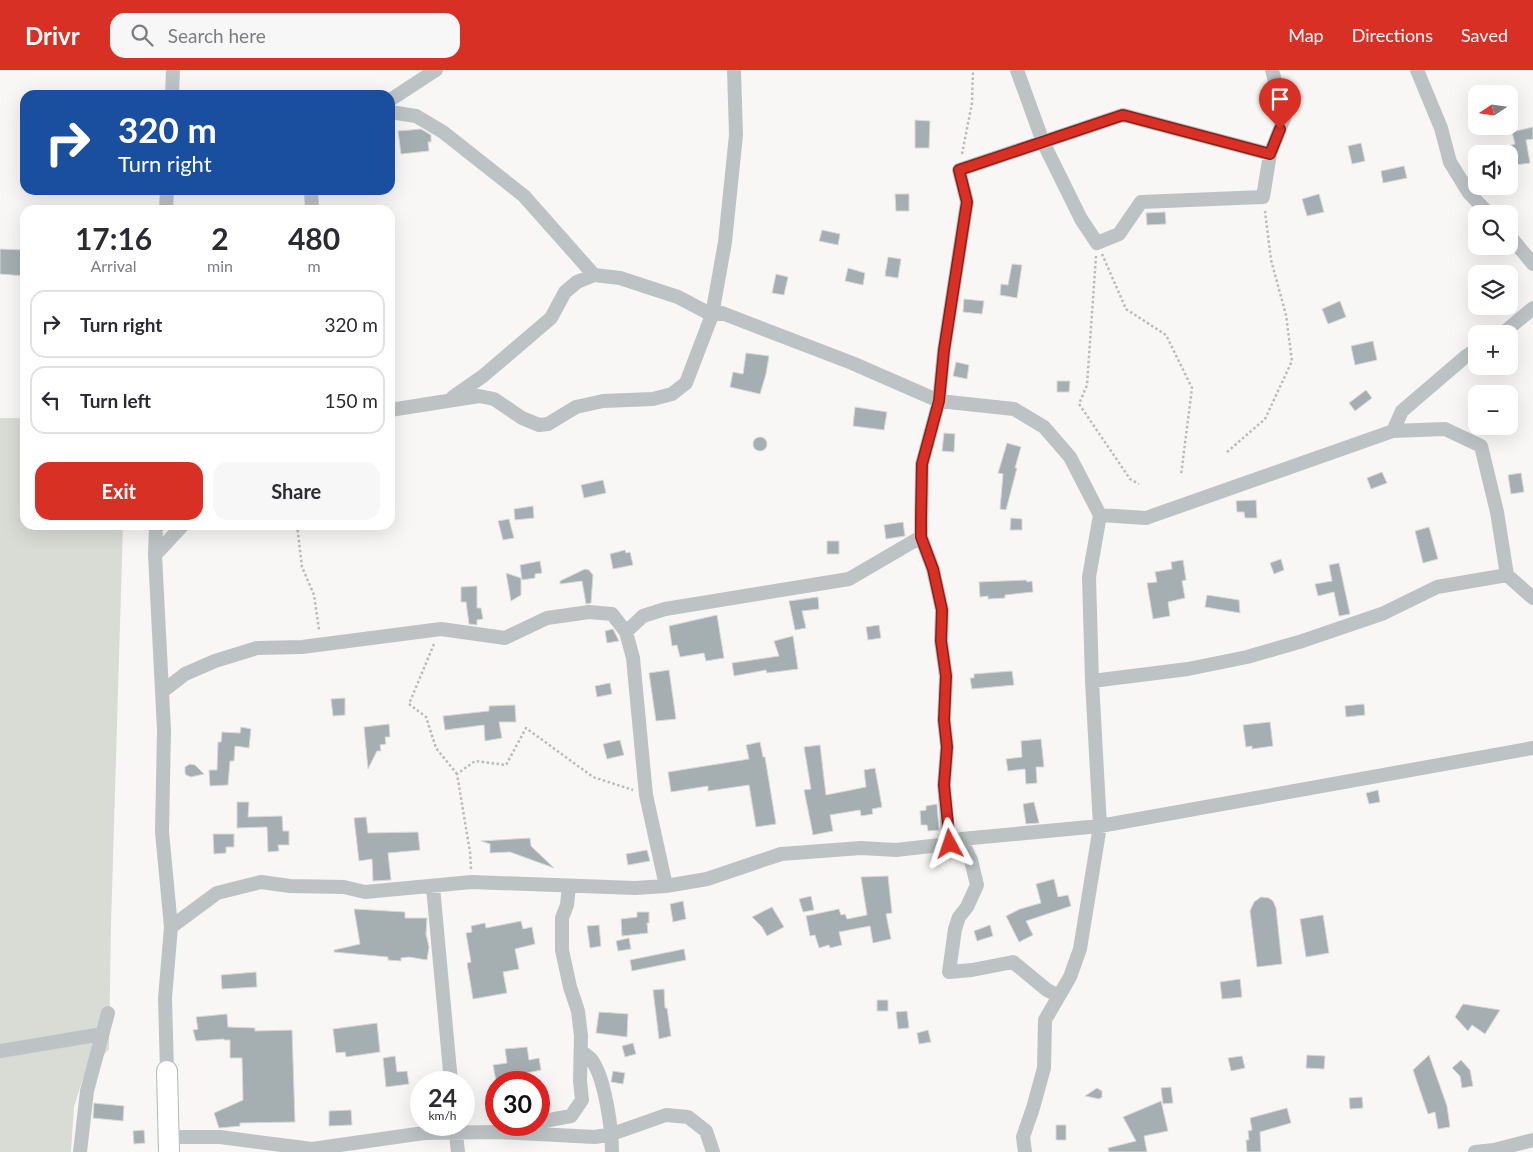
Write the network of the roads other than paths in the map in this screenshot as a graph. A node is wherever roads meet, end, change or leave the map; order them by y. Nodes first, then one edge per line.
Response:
1 (173, 70) edge
2 (436, 70) edge
3 (734, 70) edge
4 (1017, 70) edge
5 (1272, 70) edge
6 (1417, 70) edge
7 (172, 90) edge
8 (395, 97) edge
9 (395, 113) edge
10 (1043, 142) junction
11 (1270, 154) junction
12 (1480, 205) edge
13 (1518, 246) edge
14 (1533, 264) edge
15 (594, 275) junction
16 (1533, 308) edge
17 (712, 315) junction
18 (1513, 325) edge
19 (1468, 355) edge
20 (450, 400) junction
21 (939, 401) junction
22 (395, 409) edge
23 (1393, 431) junction
24 (1100, 515) junction
25 (156, 530) edge
26 (178, 530) edge
27 (921, 537) junction
28 (155, 555) junction
29 (1507, 575) junction
30 (1533, 598) edge
31 (626, 632) junction
32 (1092, 681) junction
33 (163, 692) junction
34 (1533, 748) edge
35 (1100, 826) junction
36 (955, 842) junction
37 (569, 886) junction
38 (666, 886) junction
39 (433, 887) junction
40 (171, 927) junction
41 (1059, 996) junction
42 (108, 1013) dead end
43 (102, 1034) junction
44 (0, 1051) edge
45 (581, 1051) junction
46 (167, 1071) joint
47 (450, 1071) edge
48 (550, 1120) edge
49 (612, 1134) junction
50 (410, 1135) edge
51 (550, 1135) edge
52 (456, 1136) edge
53 (1533, 1140) edge
54 (169, 1144) edge
55 (1495, 1151) edge
56 (80, 1152) edge
57 (458, 1152) edge
58 (612, 1152) edge
59 (713, 1152) edge
60 (1026, 1152) edge
61 (1476, 1152) edge

1 - 7 street
2 - 8 street
3 - 17 street
4 - 10 street
5 - 11 street
6 - 12 street
9 - 15 street
10 - 11 street
10 - 11 street
10 - 21 street
13 - 14 street
15 - 17 street
15 - 20 street
16 - 18 street
17 - 20 street
17 - 21 street
19 - 23 street
20 - 22 street
21 - 24 street
21 - 27 street
23 - 24 street
23 - 29 street
24 - 32 street
25 - 28 street
26 - 28 street
27 - 31 street
27 - 36 street
28 - 33 street
29 - 30 street
29 - 32 street
31 - 33 street
31 - 38 street
32 - 35 street
33 - 40 street
34 - 35 street
35 - 36 street
35 - 41 street
36 - 38 street
36 - 41 street
37 - 38 street
37 - 39 street
37 - 45 street
39 - 40 street
39 - 47 street
40 - 46 street
41 - 60 street
42 - 43 street
43 - 44 street
43 - 56 street
45 - 48 street
45 - 49 street
46 - 54 street
49 - 51 street
49 - 58 street
49 - 59 street
50 - 54 street
52 - 57 street
53 - 55 street
55 - 61 street

